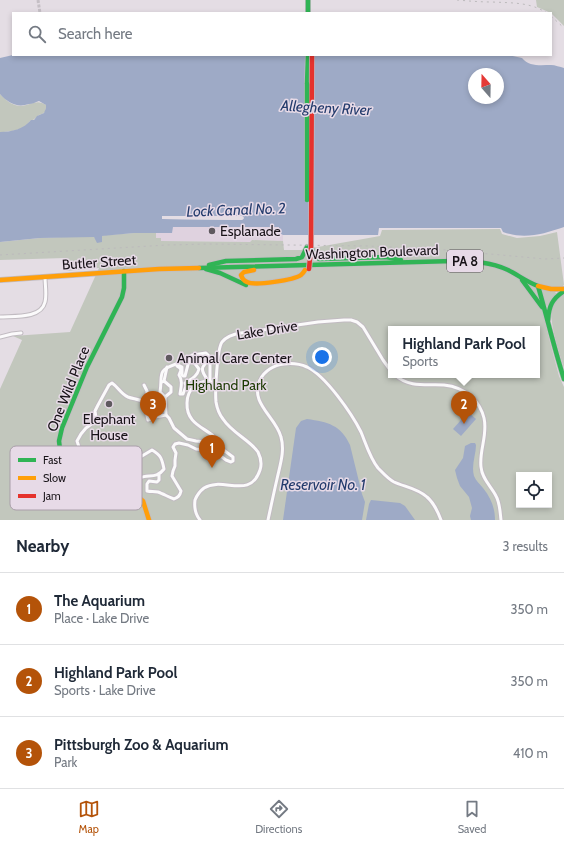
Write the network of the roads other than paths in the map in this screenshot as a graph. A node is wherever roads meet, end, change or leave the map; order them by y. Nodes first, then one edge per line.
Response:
1 (308, 0) edge
2 (312, 0) edge
3 (308, 12) edge
4 (312, 12) edge
5 (308, 56) edge
6 (312, 56) edge
7 (309, 247) junction
8 (409, 262) junction
9 (200, 268) junction
10 (308, 268) junction
11 (124, 271) junction
12 (518, 275) junction
13 (45, 277) junction
14 (0, 280) edge
15 (538, 286) junction
16 (564, 290) edge
17 (0, 317) edge
18 (548, 318) junction
19 (21, 333) dead end
20 (1, 337) edge
21 (0, 341) edge
22 (205, 364) junction
23 (210, 364) junction
24 (178, 365) junction
25 (388, 367) edge
26 (398, 378) edge
27 (564, 379) edge
28 (210, 381) junction
29 (163, 382) junction
30 (144, 384) dead end
31 (165, 397) junction
32 (144, 402) junction
33 (166, 415) junction
34 (60, 446) edge
35 (79, 446) edge
36 (218, 446) junction
37 (142, 456) edge
38 (159, 474) junction
39 (142, 477) edge
40 (150, 492) junction
41 (146, 495) dead end
42 (142, 500) edge
43 (149, 520) edge
44 (200, 520) edge
45 (268, 520) edge
46 (441, 520) edge
47 (501, 520) edge

1 - 3 main road
2 - 4 main road
5 - 7 main road, bridge
6 - 7 main road, bridge
7 - 8 main road
7 - 9 main road
7 - 10 main road, bridge
8 - 10 main road, Washington Boulevard / PA 8
8 - 12 main road, Washington Boulevard / PA 8
9 - 10 main road, Washington Boulevard / PA 8
9 - 10 main road
9 - 11 main road, Butler Street / PA 8
10 - 10 main road
11 - 13 main road, Butler Street / PA 8
11 - 34 main road, One Wild Place, bridge
12 - 15 main road, Washington Boulevard / PA 8
12 - 18 main road, PA 8
13 - 14 main road, Butler Street / PA 8
13 - 17 street
15 - 16 main road, Washington Boulevard
15 - 18 main road, PA 8
16 - 18 main road
18 - 27 main road, PA 8
19 - 20 street
20 - 21 street
22 - 23 street
22 - 24 street
22 - 28 street
23 - 24 street
23 - 28 street
24 - 29 street
25 - 44 street, Lake Drive
26 - 47 street
28 - 36 street
29 - 31 street
29 - 31 street
30 - 32 street
31 - 33 street
32 - 33 street
32 - 35 street
33 - 36 street
36 - 40 street
37 - 38 street
38 - 39 street
38 - 40 street
40 - 41 street
42 - 43 main road, One Wild Place, bridge
45 - 46 street

